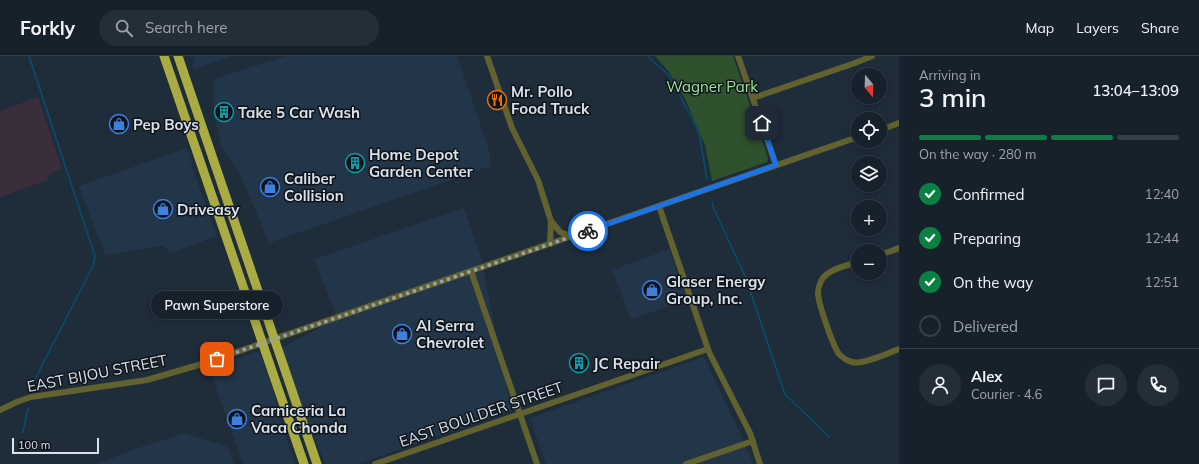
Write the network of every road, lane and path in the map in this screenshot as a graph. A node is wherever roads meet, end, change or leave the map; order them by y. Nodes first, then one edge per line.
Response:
1 (164, 56) edge
2 (178, 56) edge
3 (487, 56) edge
4 (738, 56) edge
5 (872, 56) edge
6 (753, 98) junction
7 (899, 123) edge
8 (887, 127) edge
9 (851, 139) edge
10 (776, 165) junction
11 (659, 206) junction
12 (551, 221) junction
13 (571, 236) junction
14 (550, 244) junction
15 (899, 248) edge
16 (887, 252) edge
17 (851, 264) edge
18 (471, 271) junction
19 (274, 339) junction
20 (262, 344) junction
21 (708, 349) junction
22 (899, 349) edge
23 (0, 410) edge
24 (520, 414) junction
25 (753, 441) junction
26 (304, 464) edge
27 (317, 464) edge
28 (375, 464) edge
29 (537, 464) edge
30 (686, 464) edge
31 (760, 464) edge

1 - 20 highway
2 - 19 highway
3 - 12 street
4 - 6 street
5 - 6 street
6 - 10 street
7 - 8 street
9 - 10 street, EAST BIJOU STREET
10 - 11 street, EAST BIJOU STREET
11 - 13 street, EAST BIJOU STREET
11 - 21 street
12 - 13 street
12 - 14 street
13 - 14 street, EAST BIJOU STREET
14 - 18 street, EAST BIJOU STREET
15 - 16 street
17 - 22 street
18 - 19 street, EAST BIJOU STREET
18 - 24 street
19 - 20 street, EAST BIJOU STREET
19 - 27 highway
20 - 23 street, EAST BIJOU STREET
20 - 26 highway
21 - 24 street, EAST BOULDER STREET
21 - 25 street
24 - 28 street, EAST BOULDER STREET
24 - 29 street
25 - 30 street
25 - 31 street

